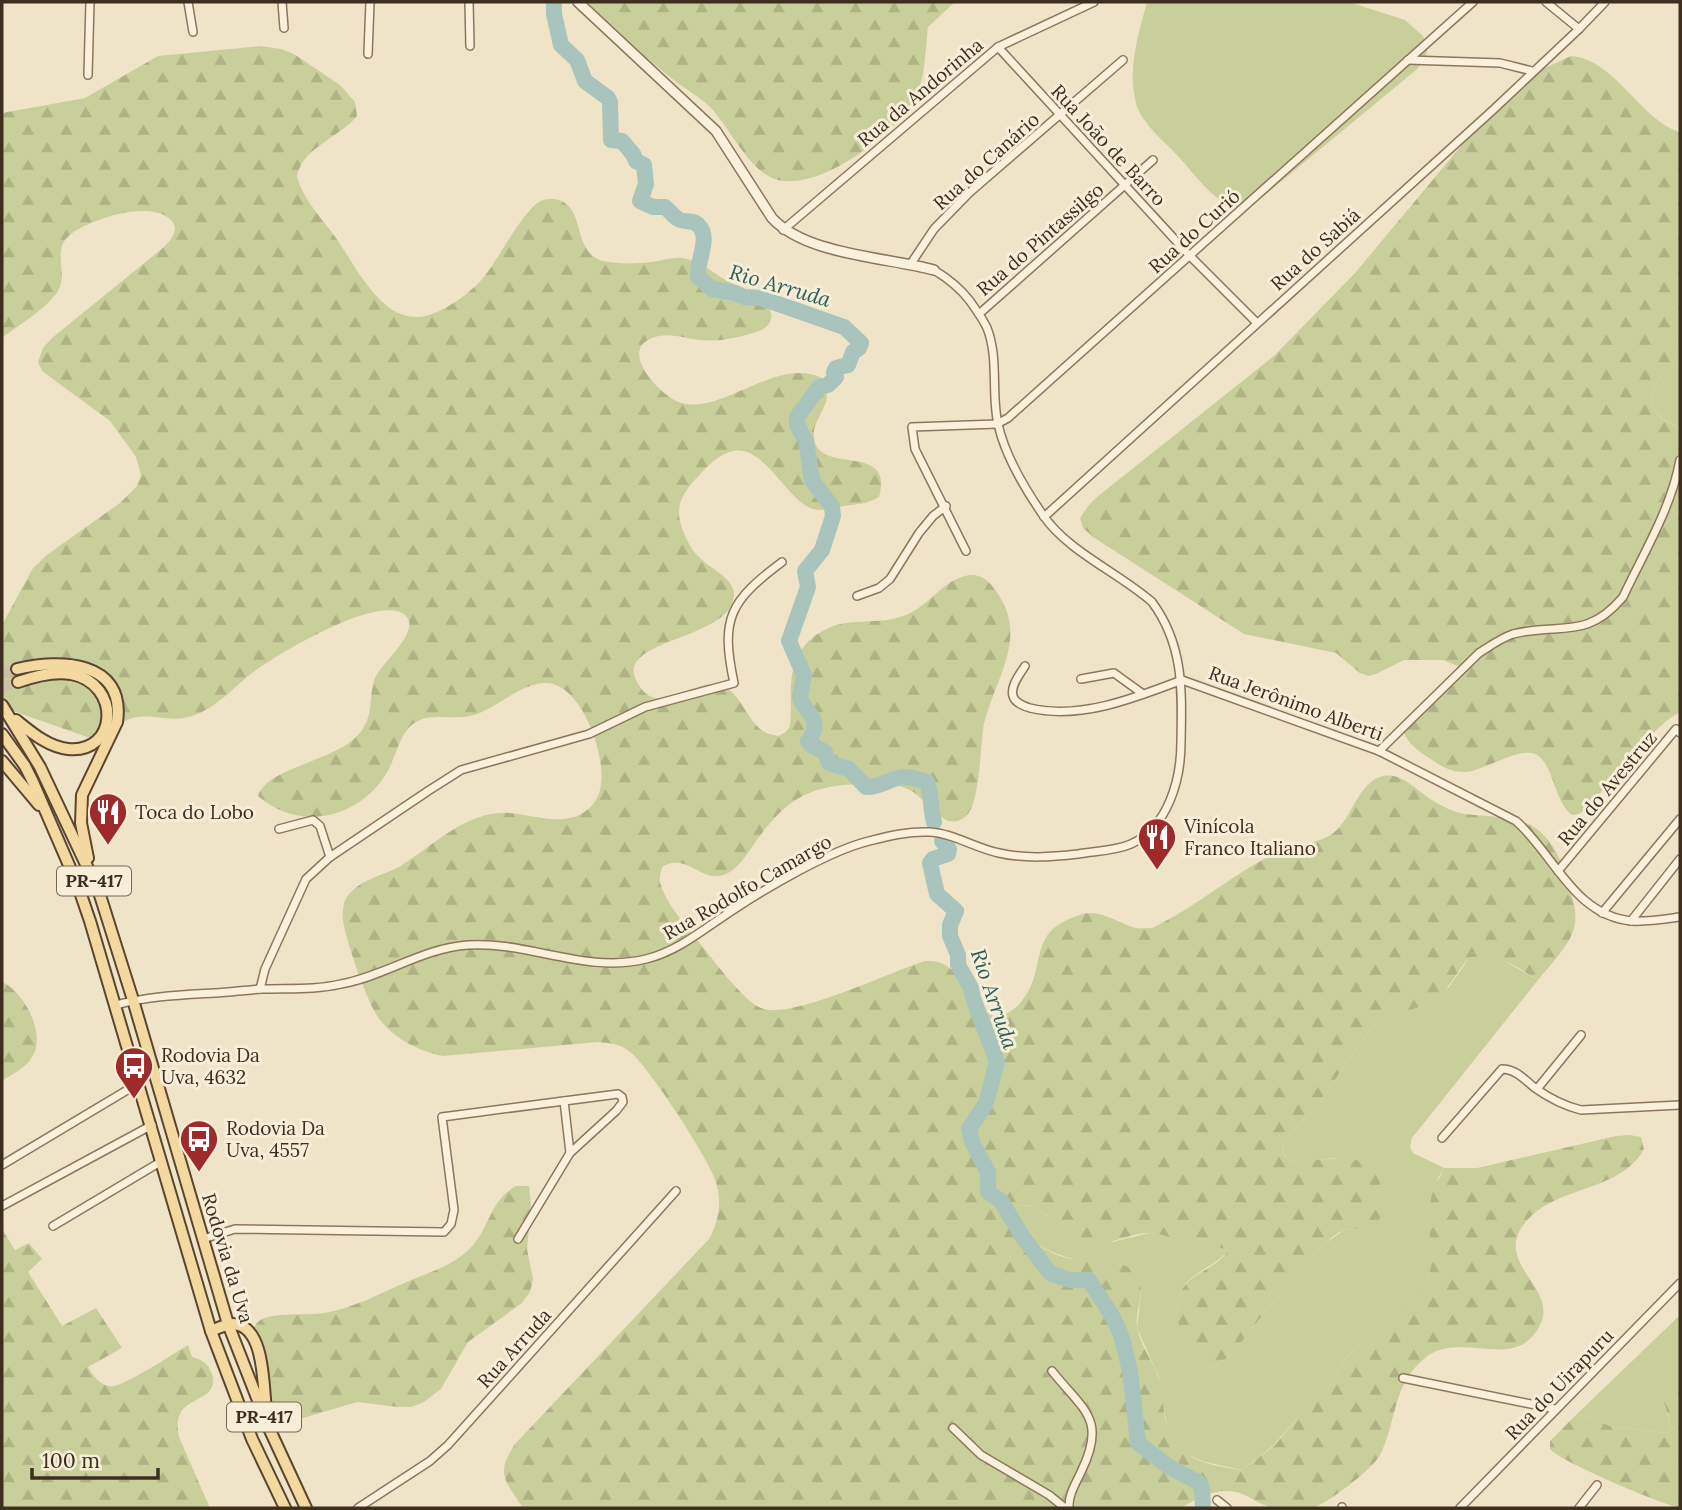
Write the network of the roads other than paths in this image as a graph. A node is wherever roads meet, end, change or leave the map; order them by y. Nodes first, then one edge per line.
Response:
1 (90, 2) edge
2 (188, 2) edge
3 (282, 2) edge
4 (370, 2) edge
5 (469, 2) edge
6 (578, 2) edge
7 (1094, 2) edge
8 (1473, 2) edge
9 (1546, 2) edge
10 (1605, 2) edge
11 (284, 28) dead end
12 (1580, 29) junction
13 (193, 32) dead end
14 (470, 46) dead end
15 (998, 47) junction
16 (368, 54) dead end
17 (1123, 60) dead end
18 (1409, 60) junction
19 (1532, 71) junction
20 (88, 75) dead end
21 (1061, 115) junction
22 (1153, 160) dead end
23 (1125, 185) junction
24 (782, 230) junction
25 (1190, 257) junction
26 (910, 265) junction
27 (934, 270) joint
28 (979, 314) junction
29 (1257, 323) junction
30 (997, 424) junction
31 (1680, 460) edge
32 (946, 506) junction
33 (1044, 517) junction
34 (966, 551) dead end
35 (782, 562) dead end
36 (857, 596) dead end
37 (1025, 666) dead end
38 (17, 669) tunnel mouth
39 (1081, 679) dead end
40 (1182, 680) junction
41 (18, 682) tunnel mouth
42 (1143, 694) junction
43 (2, 705) edge
44 (10, 717) junction
45 (1680, 733) edge
46 (2, 734) edge
47 (1379, 751) junction
48 (2, 761) edge
49 (45, 812) junction
50 (1680, 820) edge
51 (279, 829) dead end
52 (330, 857) junction
53 (1680, 859) edge
54 (1558, 871) junction
55 (91, 874) junction
56 (1602, 913) junction
57 (1680, 918) edge
58 (1631, 921) junction
59 (260, 989) junction
60 (133, 1000) junction
61 (116, 1005) junction
62 (1581, 1035) dead end
63 (139, 1083) junction
64 (1537, 1089) junction
65 (564, 1101) junction
66 (1680, 1105) edge
67 (152, 1125) junction
68 (1442, 1138) dead end
69 (570, 1153) junction
70 (162, 1161) junction
71 (2, 1165) edge
72 (676, 1191) dead end
73 (2, 1206) edge
74 (53, 1226) dead end
75 (204, 1239) junction
76 (518, 1239) dead end
77 (1680, 1283) edge
78 (228, 1324) junction
79 (211, 1331) junction
80 (1052, 1371) dead end
81 (1403, 1378) dead end
82 (1555, 1409) junction
83 (268, 1426) junction
84 (953, 1428) dead end
85 (1597, 1485) dead end
86 (1217, 1500) dead end
87 (285, 1508) edge
88 (306, 1508) edge
89 (358, 1508) edge
90 (1067, 1508) edge
91 (1227, 1508) edge
92 (1460, 1508) edge
93 (1579, 1508) edge

1 - 20 street
2 - 13 street
3 - 11 street
4 - 16 street
5 - 14 street
6 - 24 street
7 - 15 street, Rua da Andorinha
8 - 18 street, Rua do Curió
9 - 12 street
10 - 12 street, Rua do Sabiá
12 - 19 street, Rua do Sabiá
15 - 21 street, Rua João de Barro
15 - 24 street, Rua da Andorinha
17 - 21 street, Rua do Canário
18 - 19 street
18 - 25 street, Rua do Curió
19 - 29 street, Rua do Sabiá
21 - 23 street, Rua João de Barro
21 - 26 street, Rua do Canário
22 - 23 street, Rua do Pintassilgo
23 - 25 street, Rua João de Barro
23 - 28 street, Rua do Pintassilgo
24 - 26 street, Rua Jerônimo Alberti
25 - 29 street, Rua João de Barro
25 - 30 street, Rua do Curió
26 - 27 street, Rua Jerônimo Alberti
27 - 28 street, Rua Jerônimo Alberti
28 - 30 street, Rua Jerônimo Alberti
29 - 33 street, Rua do Sabiá
30 - 32 street
30 - 33 street, Rua Jerônimo Alberti
31 - 47 street
32 - 34 street
32 - 36 street
33 - 40 street, Rua Jerônimo Alberti
35 - 52 street
37 - 42 street
38 - 55 main road
39 - 42 street
40 - 42 street
40 - 47 street, Rua Jerônimo Alberti
40 - 59 street, Rua Rodolfo Camargo
41 - 44 main road
43 - 44 main road, Rodovia da Uva / PR-417
44 - 55 main road, Rodovia da Uva / PR-417
45 - 54 street, Rua do Avestruz
46 - 49 main road, Rodovia da Uva / PR-417
47 - 54 street, Rua Jerônimo Alberti
48 - 49 main road
49 - 61 main road, Rodovia da Uva / PR-417
50 - 56 street
51 - 52 street
52 - 59 street
53 - 58 street
54 - 56 street, Rua Jerônimo Alberti
55 - 60 main road, Rodovia da Uva / PR-417
56 - 58 street, Rua Jerônimo Alberti
57 - 58 street, Rua Jerônimo Alberti
59 - 60 street, Rua Rodolfo Camargo
60 - 61 street, Rua Rodolfo Camargo
60 - 75 main road, Rodovia da Uva / PR-417
61 - 63 main road, Rodovia da Uva / PR-417
62 - 64 street
63 - 67 main road, Rodovia da Uva / PR-417
63 - 71 street
64 - 66 street
64 - 68 street
65 - 69 street
65 - 69 street
65 - 75 street
67 - 70 main road, Rodovia da Uva / PR-417
67 - 73 street
69 - 76 street
70 - 74 street
70 - 79 main road, Rodovia da Uva / PR-417
72 - 89 street, Rua Arruda
75 - 78 main road, Rodovia da Uva / PR-417
77 - 82 street, Rua do Uirapuru
78 - 79 main road
78 - 83 main road, Rodovia da Uva / PR-417
78 - 83 main road
79 - 87 main road, Rodovia da Uva / PR-417
80 - 90 street
81 - 82 street
82 - 92 street, Rua do Uirapuru
83 - 88 main road, Rodovia da Uva / PR-417
84 - 90 street
85 - 93 street
86 - 91 street

